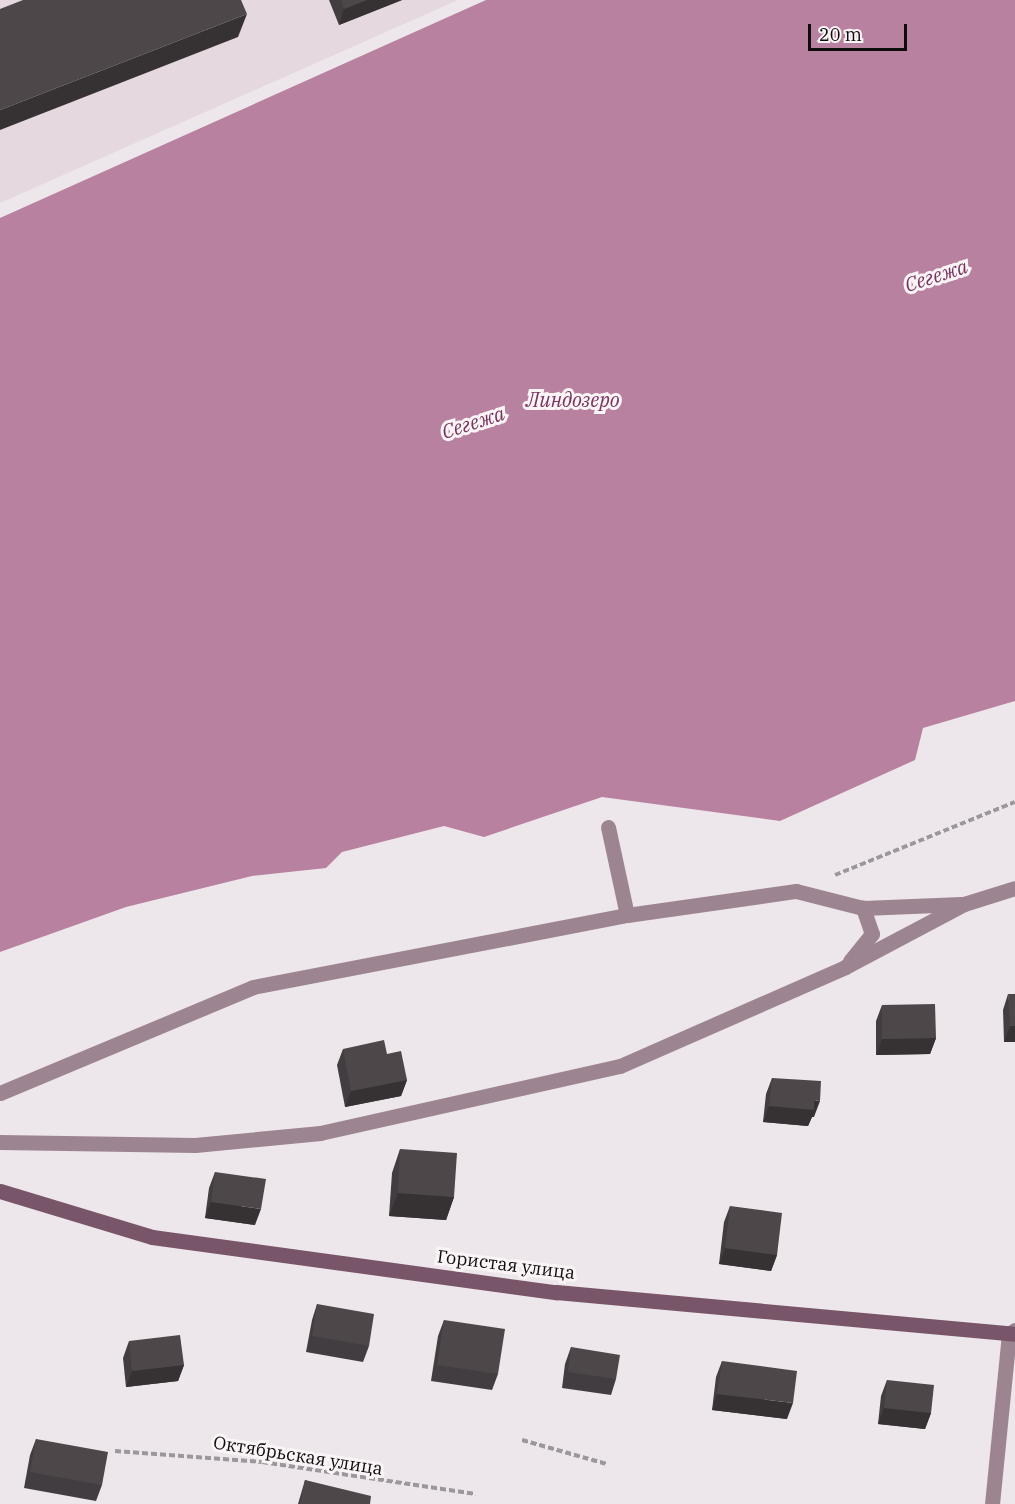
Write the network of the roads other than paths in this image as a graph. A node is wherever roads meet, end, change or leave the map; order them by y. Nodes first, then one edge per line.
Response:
1 (608, 827) dead end
2 (1015, 888) edge
3 (964, 904) junction
4 (863, 908) junction
5 (627, 915) junction
6 (845, 967) junction
7 (0, 1093) edge
8 (0, 1142) edge
9 (0, 1191) edge
10 (1013, 1333) edge
11 (992, 1504) edge

1 - 5 street
2 - 3 street
3 - 4 street
3 - 6 street
4 - 5 street
4 - 6 street
5 - 7 street
6 - 8 street
9 - 10 street, Гористая улица
10 - 11 street

